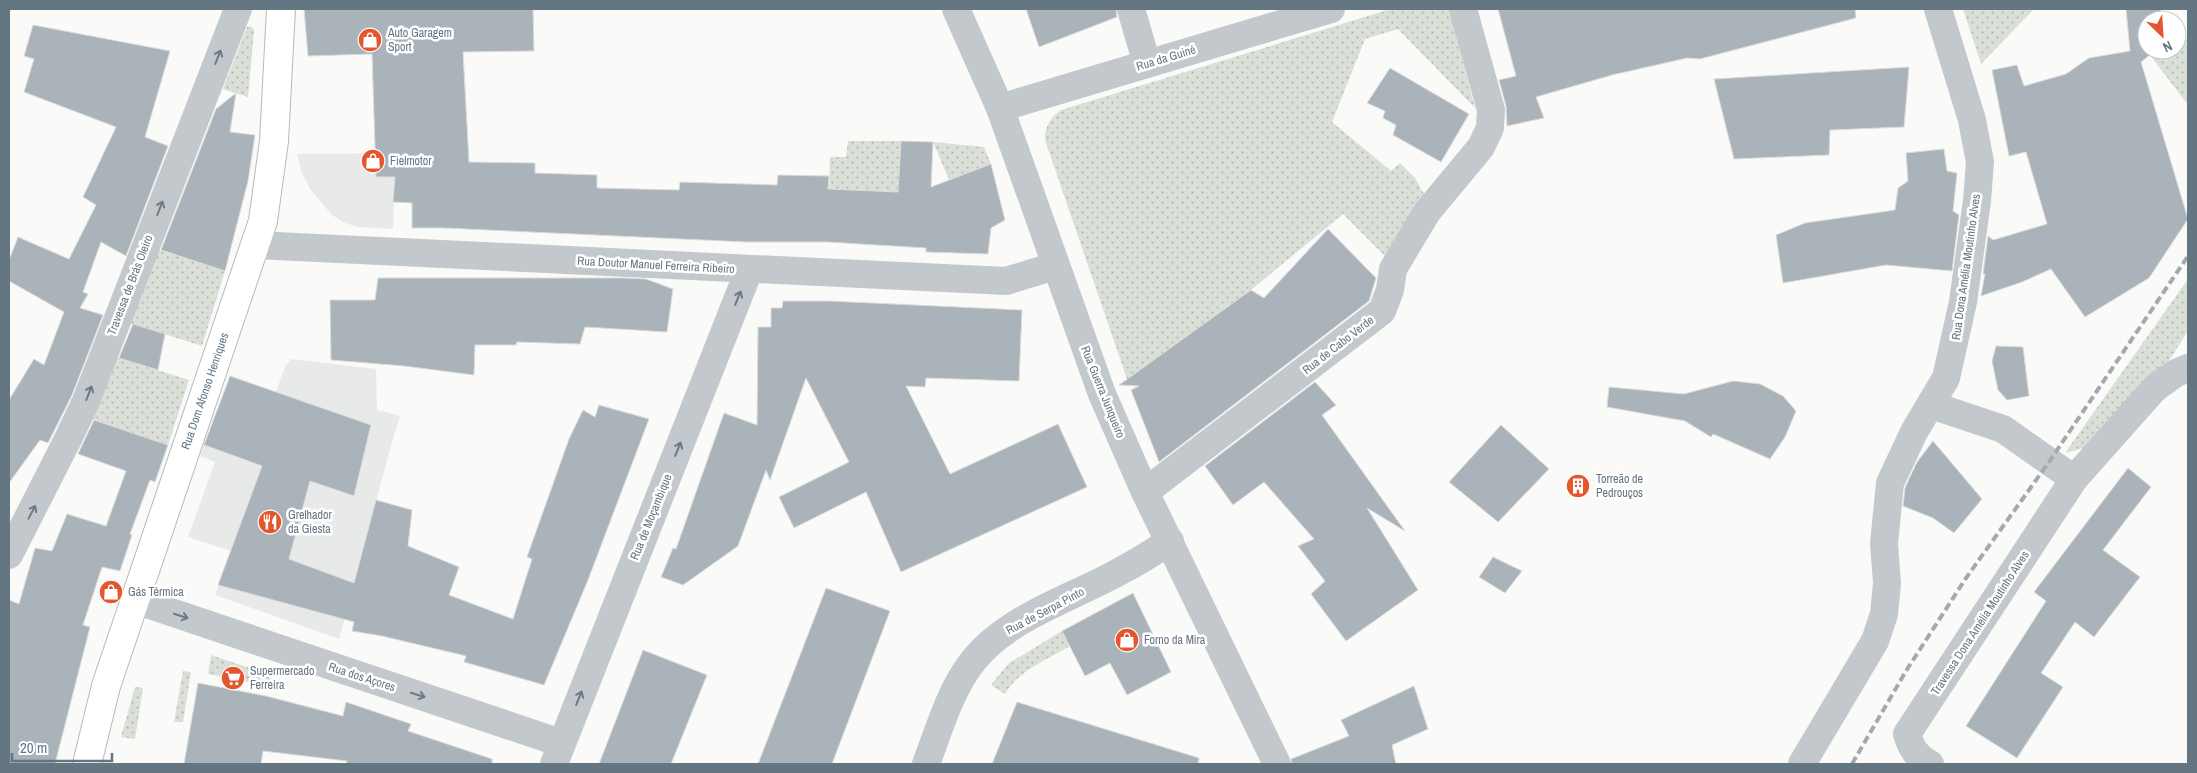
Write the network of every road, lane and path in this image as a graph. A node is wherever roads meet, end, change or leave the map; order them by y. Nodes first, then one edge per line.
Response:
1 (238, 9) edge
2 (281, 9) edge
3 (956, 9) edge
4 (1131, 9) edge
5 (1332, 9) edge
6 (1463, 9) edge
7 (1938, 9) edge
8 (1147, 64) junction
9 (1000, 108) junction
10 (255, 245) junction
11 (1055, 266) junction
12 (749, 270) junction
13 (2188, 368) edge
14 (1931, 405) junction
15 (2074, 478) junction
16 (1145, 492) junction
17 (1170, 542) junction
18 (9, 555) edge
19 (135, 600) junction
20 (558, 754) edge
21 (87, 764) edge
22 (926, 764) edge
23 (1277, 764) edge
24 (1802, 764) edge
25 (1930, 764) edge

18 -> 1 street, Travessa de Brás Oleiro
2 - 10 main road, Rua Dom Afonso Henriques
3 - 9 street, Rua Guerra Junqueiro
4 - 8 street
5 - 8 street, Rua da Guiné
6 - 16 street, Rua de Cabo Verde
7 - 14 street, Rua Dona Amélia Moutinho Alves
8 - 9 street, Rua da Guiné
9 - 11 street, Rua Guerra Junqueiro
10 - 12 street, Rua Doutor Manuel Ferreira Ribeiro
10 - 19 main road, Rua Dom Afonso Henriques
11 - 12 street, Rua Doutor Manuel Ferreira Ribeiro
11 - 16 street, Rua Guerra Junqueiro
20 -> 12 street, Rua de Moçambique
13 - 15 street, Travessa Dona Amélia Moutinho Alves
14 - 15 street
14 - 24 street, Rua Dona Amélia Moutinho Alves
15 - 25 street, Travessa Dona Amélia Moutinho Alves
16 - 17 street, Rua Guerra Junqueiro
17 - 22 street, Rua de Serpa Pinto
17 - 23 street, Rua Guerra Junqueiro
19 -> 20 street, Rua dos Açores
19 - 21 main road, Rua Dom Afonso Henriques

